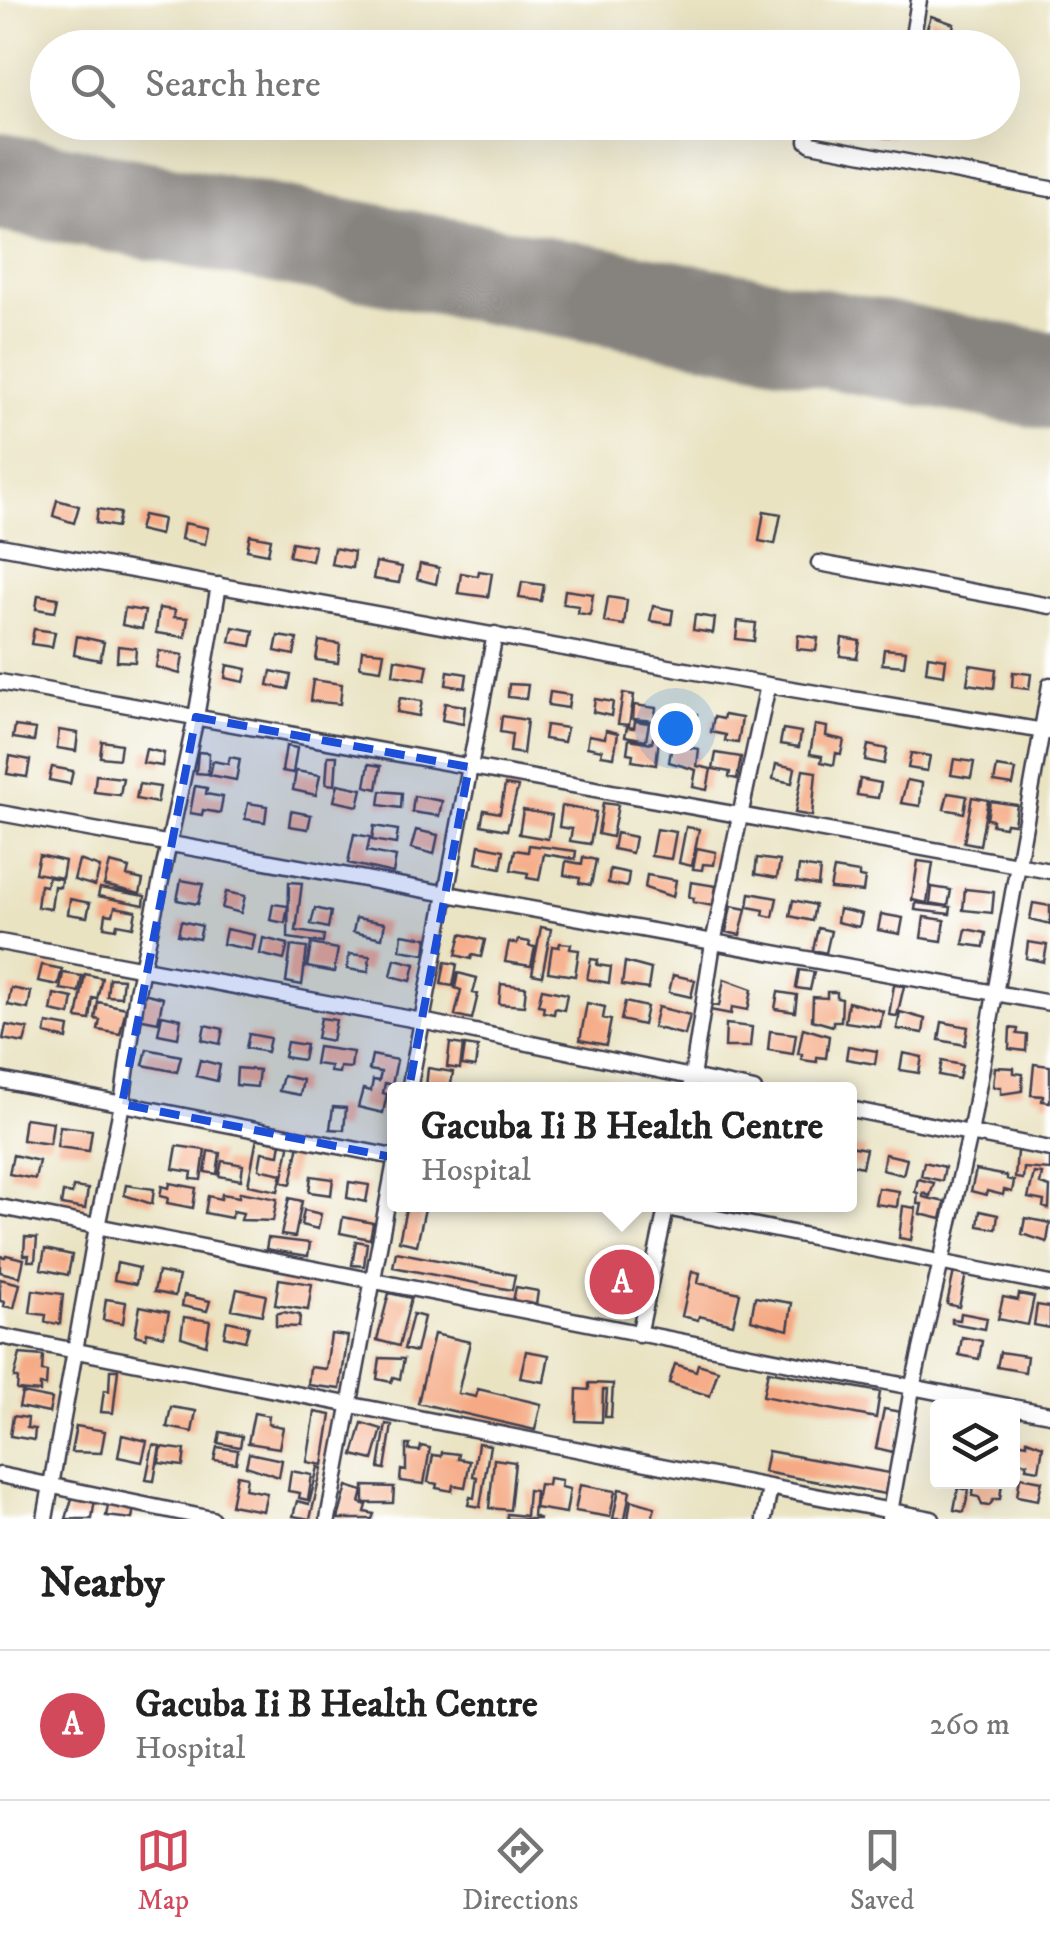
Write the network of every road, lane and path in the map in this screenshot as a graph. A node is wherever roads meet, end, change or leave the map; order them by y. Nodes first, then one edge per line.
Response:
1 (919, 0) edge
2 (914, 30) edge
3 (807, 140) edge
4 (1050, 188) edge
5 (0, 546) edge
6 (819, 564) dead end
7 (219, 585) junction
8 (1050, 606) edge
9 (495, 634) junction
10 (0, 682) edge
11 (768, 685) junction
12 (1050, 685) edge
13 (196, 718) junction
14 (1045, 731) edge
15 (469, 767) junction
16 (0, 813) edge
17 (738, 816) junction
18 (170, 844) junction
19 (1018, 865) junction
20 (1050, 871) edge
21 (446, 894) junction
22 (0, 942) edge
23 (713, 943) junction
24 (143, 967) junction
25 (993, 994) junction
26 (1050, 1003) edge
27 (422, 1021) junction
28 (0, 1080) edge
29 (411, 1082) edge
30 (687, 1082) edge
31 (691, 1082) edge
32 (122, 1104) junction
33 (857, 1110) edge
34 (970, 1134) junction
35 (1050, 1148) edge
36 (387, 1157) edge
37 (387, 1200) edge
38 (0, 1207) edge
39 (666, 1212) edge
40 (695, 1212) edge
41 (96, 1227) junction
42 (939, 1264) junction
43 (370, 1281) junction
44 (1050, 1284) edge
45 (639, 1335) junction
46 (0, 1336) edge
47 (76, 1350) junction
48 (912, 1389) junction
49 (966, 1399) edge
50 (350, 1407) junction
51 (1020, 1409) edge
52 (1050, 1414) edge
53 (0, 1474) edge
54 (51, 1485) junction
55 (770, 1488) junction
56 (889, 1515) edge
57 (44, 1519) edge
58 (212, 1519) edge
59 (328, 1519) edge
60 (764, 1519) edge
61 (932, 1519) edge

1 - 2 street
3 - 4 street
5 - 7 street
6 - 8 street
7 - 9 street
7 - 13 street
9 - 11 street
9 - 15 street
10 - 13 street
11 - 14 street
11 - 17 street
12 - 14 street
13 - 15 street
13 - 18 street
14 - 19 street
15 - 17 street
15 - 21 street
16 - 18 street
17 - 19 street
17 - 23 street
18 - 21 street
18 - 24 street
19 - 20 street
19 - 25 street
21 - 23 street
21 - 27 street
22 - 24 street
23 - 25 street
23 - 31 street
24 - 27 street
24 - 32 street
25 - 26 street
25 - 34 street
27 - 29 street
27 - 30 street
28 - 32 street
32 - 36 street
32 - 41 street
33 - 34 street
34 - 35 street
34 - 42 street
37 - 43 street
38 - 41 street
39 - 45 street
40 - 42 street
41 - 43 street
41 - 47 street
42 - 44 street
42 - 48 street
43 - 45 street
43 - 50 street
45 - 48 street
46 - 47 street
47 - 50 street
47 - 54 street
48 - 49 street
48 - 56 street
50 - 55 street
50 - 59 street
51 - 52 street
53 - 54 street
54 - 57 street
54 - 58 street
55 - 56 street
55 - 60 street
56 - 61 street

